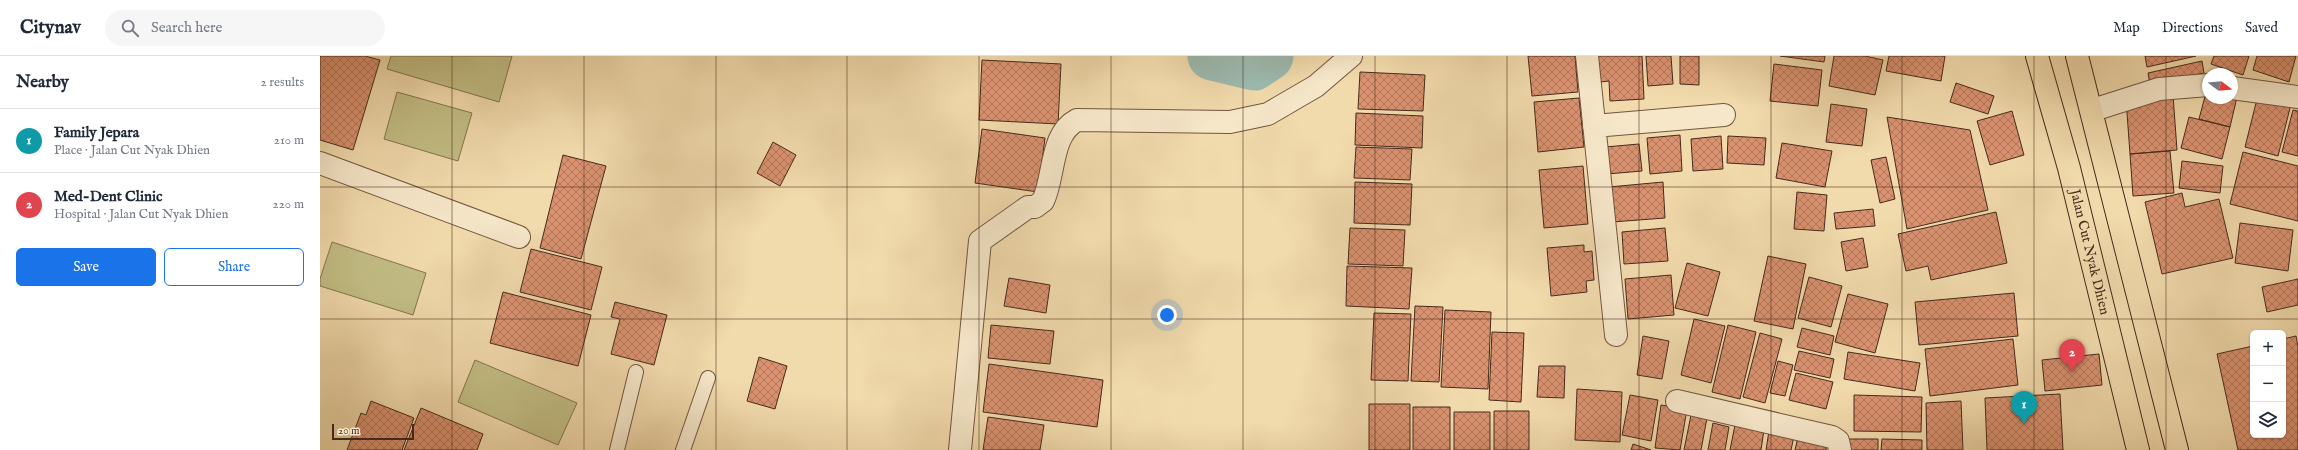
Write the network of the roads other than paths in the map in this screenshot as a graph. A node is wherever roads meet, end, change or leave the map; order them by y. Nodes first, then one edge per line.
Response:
1 (1352, 56) edge
2 (1587, 56) edge
3 (2037, 56) edge
4 (2077, 56) edge
5 (2202, 85) edge
6 (2238, 89) edge
7 (2298, 98) edge
8 (2092, 110) junction
9 (1724, 115) dead end
10 (1594, 126) junction
11 (320, 163) edge
12 (519, 237) dead end
13 (1616, 335) dead end
14 (636, 372) dead end
15 (708, 378) dead end
16 (1677, 401) dead end
17 (617, 450) edge
18 (683, 450) edge
19 (960, 450) edge
20 (1840, 450) edge
21 (2138, 450) edge
22 (2177, 450) edge

1 - 19 street
2 - 10 street
3 - 21 highway, Jalan Cut Nyak Dhien
4 - 8 highway
5 - 8 street
6 - 7 street
8 - 22 highway
9 - 10 street
10 - 13 street
11 - 12 street
14 - 17 lane
15 - 18 lane
16 - 20 street

